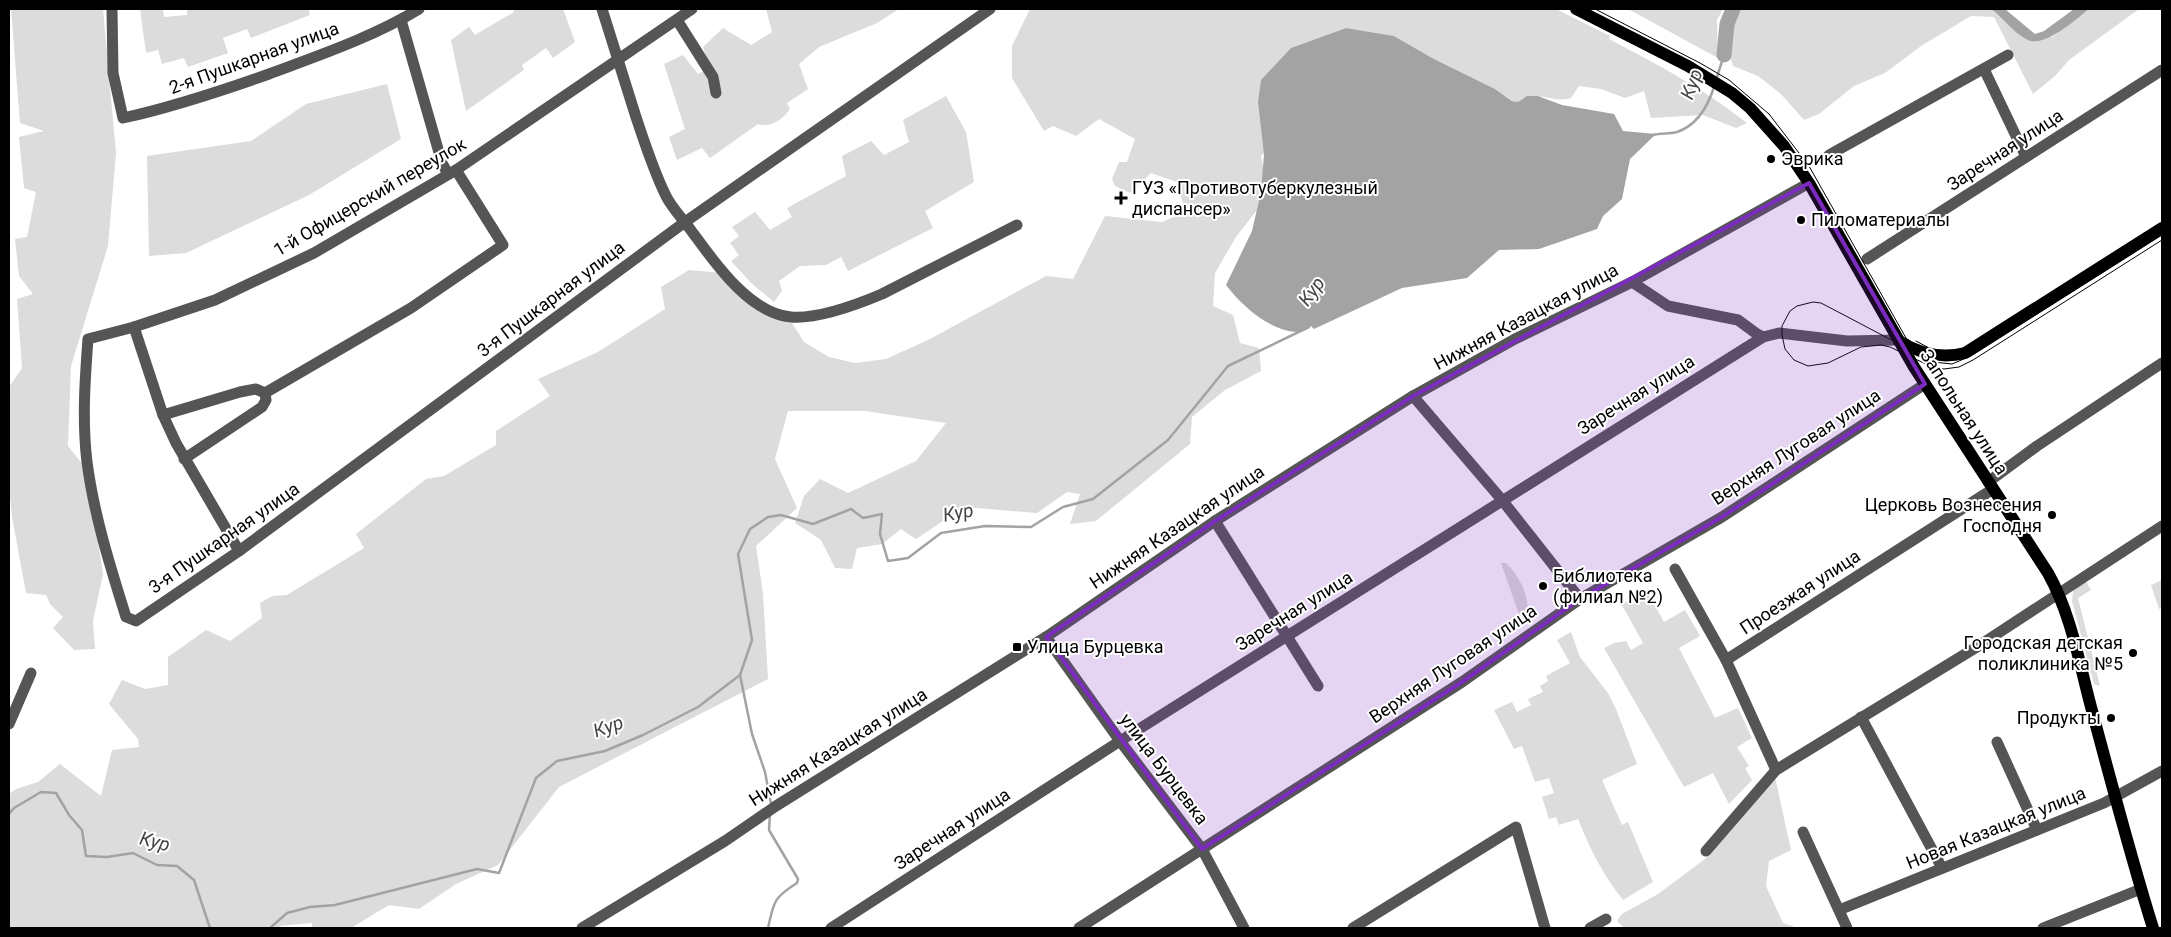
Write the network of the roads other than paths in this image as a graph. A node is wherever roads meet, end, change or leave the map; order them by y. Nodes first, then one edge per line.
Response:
1 (112, 9) edge
2 (419, 9) edge
3 (602, 9) edge
4 (692, 9) edge
5 (990, 9) edge
6 (1576, 9) edge
7 (400, 20) junction
8 (677, 20) junction
9 (2008, 55) dead end
10 (618, 60) junction
11 (1984, 68) junction
12 (2162, 70) edge
13 (716, 93) dead end
14 (1829, 155) dead end
15 (2026, 157) junction
16 (452, 172) junction
17 (1809, 183) junction
18 (685, 222) junction
19 (1017, 225) dead end
20 (2162, 228) edge
21 (1867, 259) dead end
22 (1632, 282) junction
23 (134, 327) junction
24 (1763, 336) junction
25 (1898, 340) junction
26 (2162, 363) edge
27 (1925, 384) junction
28 (265, 393) junction
29 (1413, 396) junction
30 (163, 416) junction
31 (184, 459) junction
32 (1991, 485) junction
33 (1502, 500) junction
34 (1215, 521) junction
35 (2162, 526) edge
36 (239, 551) junction
37 (1675, 569) dead end
38 (2059, 593) junction
39 (1580, 599) junction
40 (136, 621) joint
41 (1288, 636) junction
42 (1046, 637) junction
43 (1726, 660) junction
44 (31, 673) dead end
45 (1318, 686) dead end
46 (1861, 717) junction
47 (9, 724) edge
48 (1120, 740) junction
49 (1997, 742) dead end
50 (1776, 770) junction
51 (2162, 771) edge
52 (2115, 798) junction
53 (2037, 830) junction
54 (1804, 832) dead end
55 (1202, 849) junction
56 (1706, 851) dead end
57 (1942, 868) junction
58 (2141, 889) junction
59 (1838, 910) junction
60 (1606, 919) dead end
61 (595, 925) edge
62 (582, 928) edge
63 (831, 928) edge
64 (1079, 928) edge
65 (1244, 928) edge
66 (1353, 928) edge
67 (1545, 928) edge
68 (1590, 928) edge
69 (1847, 928) edge
70 (2043, 928) edge
71 (2153, 928) edge

1 - 7 street, 2-я Пушкарная улица
2 - 7 street, 2-я Пушкарная улица
3 - 10 street
4 - 8 street, 1-й Офицерский переулок
5 - 18 street, 3-я Пушкарная улица
6 - 17 main road, Запольная улица
7 - 16 street
8 - 10 street, 1-й Офицерский переулок
8 - 13 street
9 - 11 street
10 - 16 street, 1-й Офицерский переулок
10 - 18 street
11 - 14 street
11 - 15 street
12 - 15 street, Заречная улица
15 - 21 street, Заречная улица
16 - 23 street, 1-й Офицерский переулок
16 - 28 street
17 - 22 street, Нижняя Казацкая улица
17 - 25 main road, Запольная улица
18 - 19 street
18 - 36 street, 3-я Пушкарная улица
20 - 25 main road
22 - 24 street
22 - 29 street, Нижняя Казацкая улица
23 - 30 street
23 - 40 street, 1-й Офицерский переулок
24 - 25 street, Заречная улица
24 - 33 street, Заречная улица
25 - 27 main road, Запольная улица
26 - 32 street, Проезжая улица
27 - 32 main road, Запольная улица
27 - 39 street, Верхняя Луговая улица
28 - 30 street
28 - 31 street
29 - 33 street
29 - 34 street, Нижняя Казацкая улица
30 - 31 street
31 - 36 street
32 - 38 main road, Запольная улица
32 - 43 street, Проезжая улица
33 - 39 street
33 - 41 street, Заречная улица
34 - 41 street
34 - 42 street, Нижняя Казацкая улица
35 - 38 street
36 - 40 street, 3-я Пушкарная улица
37 - 43 street
38 - 46 street
38 - 52 main road, Запольная улица
39 - 55 street, Верхняя Луговая улица
41 - 45 street
41 - 48 street, Заречная улица
42 - 48 street, улица Бурцевка
42 - 61 street, Нижняя Казацкая улица
43 - 50 street
44 - 47 street
46 - 50 street
46 - 57 street
48 - 55 street, улица Бурцевка
48 - 63 street, Заречная улица
49 - 53 street
50 - 56 street
51 - 52 street, Новая Казацкая улица
52 - 53 street, Новая Казацкая улица
52 - 58 main road, Запольная улица
53 - 57 street, Новая Казацкая улица
54 - 59 street
55 - 64 street, Верхняя Луговая улица
55 - 65 street, улица Бурцевка
57 - 59 street, Новая Казацкая улица
58 - 70 street
58 - 71 main road, Запольная улица
59 - 69 street
60 - 68 street
61 - 62 street, Нижняя Казацкая улица
66 - 67 street

